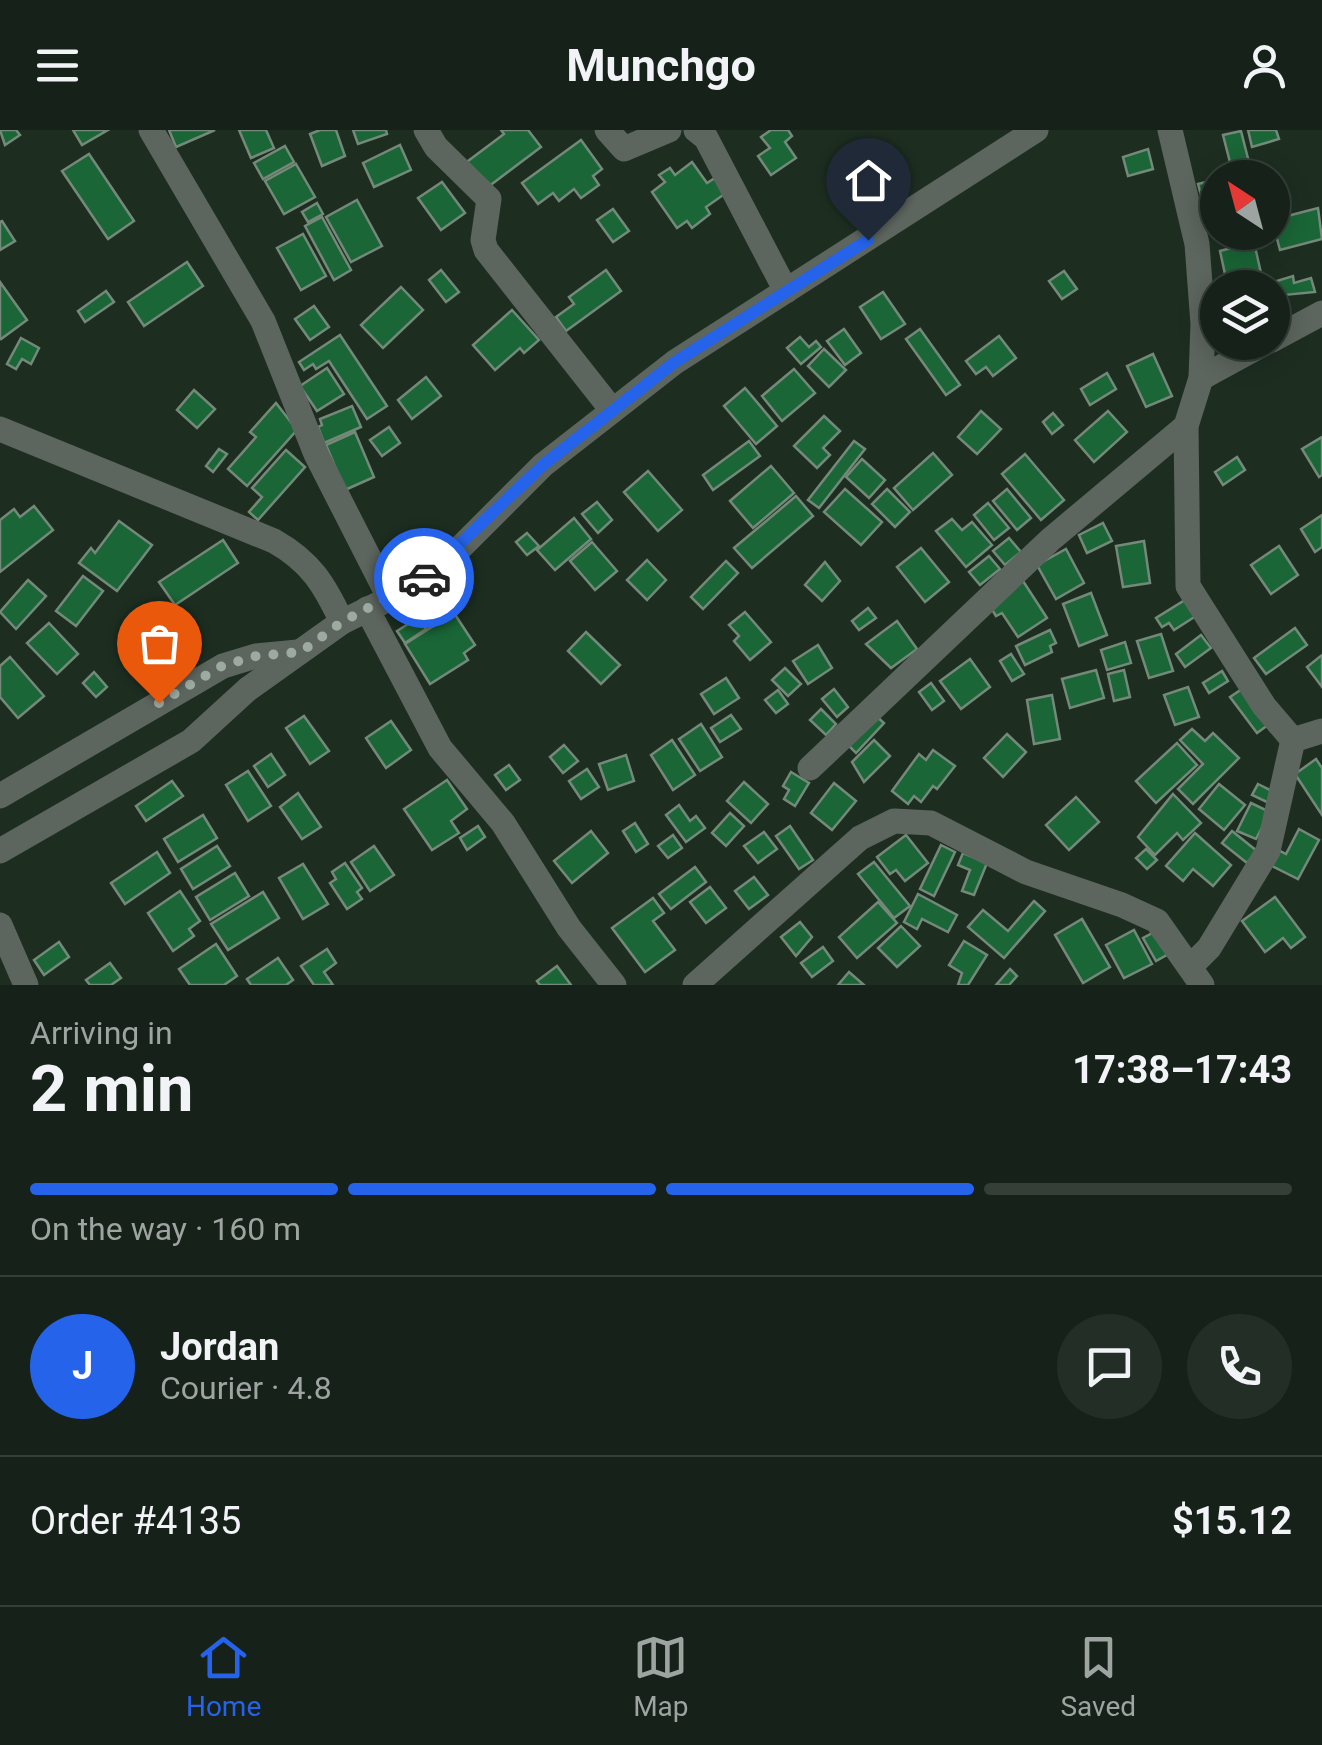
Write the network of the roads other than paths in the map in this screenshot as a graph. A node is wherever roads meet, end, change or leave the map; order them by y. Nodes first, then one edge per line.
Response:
1 (151, 130) edge
2 (426, 130) edge
3 (607, 130) edge
4 (669, 130) edge
5 (696, 130) edge
6 (1036, 130) edge
7 (1170, 130) edge
8 (786, 291) junction
9 (1322, 313) edge
10 (1290, 330) edge
11 (1235, 360) edge
12 (1202, 378) junction
13 (612, 410) junction
14 (1186, 426) junction
15 (0, 430) edge
16 (378, 604) junction
17 (342, 622) junction
18 (301, 652) junction
19 (1322, 731) edge
20 (1293, 740) junction
21 (810, 768) dead end
22 (0, 796) edge
23 (0, 851) edge
24 (0, 925) edge
25 (1196, 975) edge
26 (26, 985) edge
27 (614, 985) edge
28 (695, 985) edge

1 - 16 street
2 - 13 street
3 - 4 street
5 - 8 street
6 - 8 street
7 - 12 street
8 - 13 street
9 - 10 street
11 - 12 street
12 - 14 street
13 - 16 street
14 - 20 street
14 - 21 street
15 - 17 street
16 - 17 street
16 - 27 street
17 - 18 street
18 - 22 street
18 - 23 street
19 - 20 street
20 - 25 street
24 - 26 street
25 - 28 street

